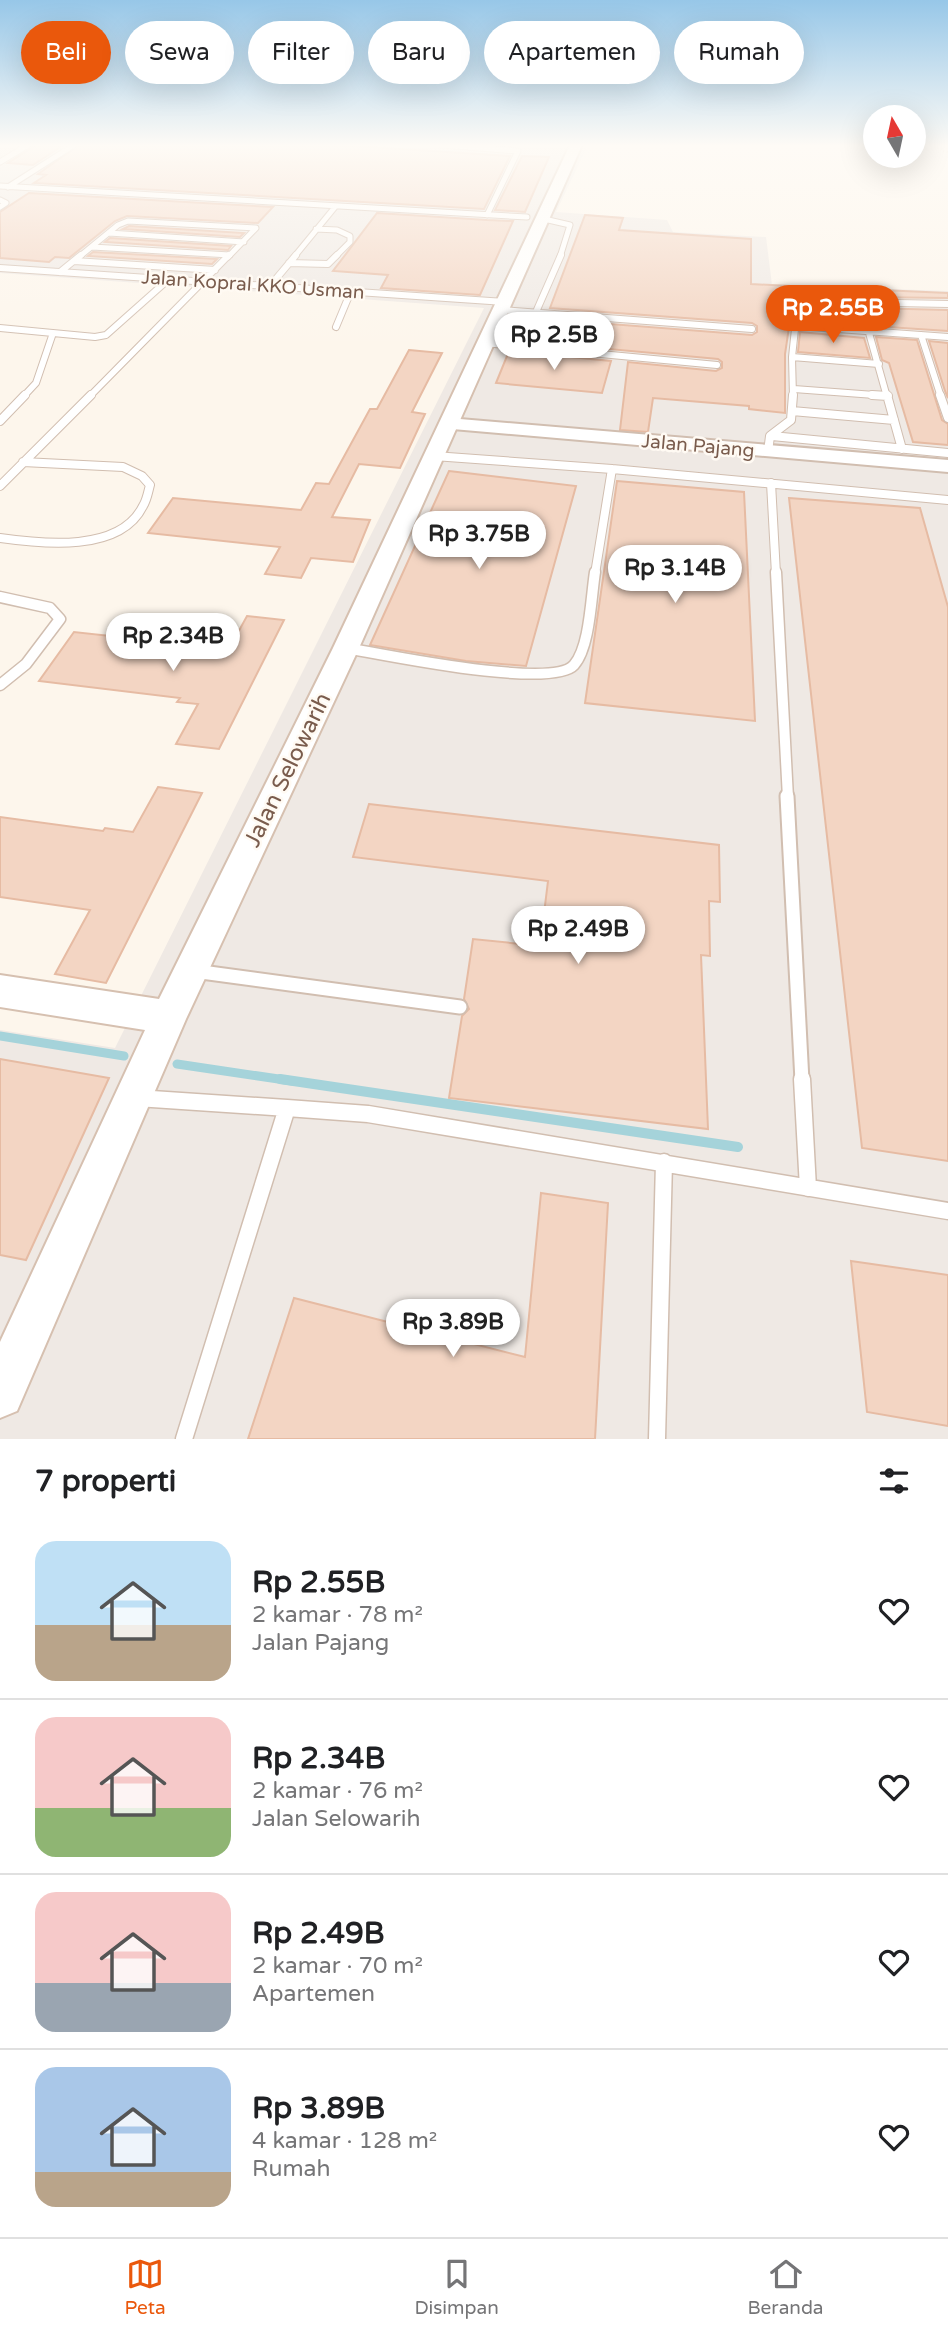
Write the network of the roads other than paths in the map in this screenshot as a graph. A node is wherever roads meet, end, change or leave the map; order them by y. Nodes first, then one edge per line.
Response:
1 (331, 212) edge
2 (433, 212) edge
3 (488, 212) edge
4 (547, 212) edge
5 (487, 215) junction
6 (527, 217) dead end
7 (544, 219) junction
8 (316, 229) junction
9 (109, 233) junction
10 (244, 242) junction
11 (92, 247) junction
12 (230, 255) junction
13 (74, 261) junction
14 (289, 263) junction
15 (0, 268) edge
16 (215, 270) junction
17 (60, 272) junction
18 (169, 279) junction
19 (202, 282) junction
20 (270, 286) junction
21 (351, 292) junction
22 (860, 301) junction
23 (948, 304) edge
24 (503, 306) junction
25 (536, 312) junction
26 (797, 326) junction
27 (336, 327) dead end
28 (0, 328) edge
29 (752, 329) dead end
30 (870, 331) junction
31 (53, 333) junction
32 (921, 335) junction
33 (948, 337) edge
34 (484, 343) junction
35 (792, 357) junction
36 (879, 364) junction
37 (717, 365) dead end
38 (794, 389) junction
39 (888, 396) junction
40 (792, 411) junction
41 (948, 418) edge
42 (894, 420) junction
43 (0, 421) edge
44 (448, 424) junction
45 (769, 444) junction
46 (902, 446) junction
47 (948, 446) edge
48 (948, 453) edge
49 (434, 456) junction
50 (23, 463) junction
51 (948, 466) edge
52 (612, 469) junction
53 (771, 483) junction
54 (0, 486) edge
55 (948, 499) edge
56 (0, 538) edge
57 (0, 597) edge
58 (346, 648) junction
59 (0, 685) edge
60 (191, 970) junction
61 (0, 991) edge
62 (460, 1007) dead end
63 (169, 1017) junction
64 (134, 1098) junction
65 (287, 1108) junction
66 (664, 1162) junction
67 (808, 1188) junction
68 (948, 1211) edge
69 (0, 1394) edge
70 (184, 1439) edge
71 (657, 1439) edge

1 - 8 lane
2 - 5 lane
3 - 5 lane
4 - 7 main road, Jalan Selowarih
5 - 6 lane
7 - 24 main road, Jalan Selowarih
7 - 25 lane
8 - 14 lane
8 - 14 lane
9 - 10 lane
9 - 10 lane
9 - 11 lane
10 - 12 lane
11 - 12 lane
11 - 13 lane
12 - 16 lane
13 - 16 lane
13 - 17 lane
14 - 20 lane
15 - 17 lane, Jalan Kopral KKO Usman
16 - 19 lane
17 - 18 lane, Jalan Kopral KKO Usman
18 - 19 lane, Jalan Kopral KKO Usman
18 - 31 lane
19 - 20 lane, Jalan Kopral KKO Usman
19 - 50 lane
20 - 21 lane, Jalan Kopral KKO Usman
21 - 24 lane, Jalan Kopral KKO Usman
21 - 27 lane
22 - 23 lane
22 - 26 lane
22 - 30 lane
24 - 25 lane, Jalan Kopral KKO Usman
24 - 34 main road, Jalan Selowarih
25 - 29 lane, Jalan Kopral KKO Usman
26 - 30 lane
26 - 35 lane
28 - 31 lane
30 - 32 lane
30 - 36 lane
31 - 43 lane
32 - 33 lane
32 - 41 lane
34 - 37 lane
34 - 44 main road, Jalan Selowarih
35 - 36 lane
35 - 38 lane
36 - 39 lane
38 - 39 lane
38 - 40 lane
39 - 42 lane
40 - 42 lane
40 - 45 lane
42 - 46 lane
44 - 45 street, Jalan Pajang
44 - 49 main road, Jalan Selowarih
45 - 46 lane
45 - 51 street, Jalan Pajang
46 - 47 lane
46 - 48 lane
49 - 52 lane
49 - 58 main road, Jalan Selowarih
50 - 54 lane
50 - 56 lane
52 - 53 lane
52 - 58 lane
53 - 55 lane
53 - 67 lane
57 - 59 lane
58 - 60 main road, Jalan Selowarih
60 - 62 lane
60 - 63 main road, Jalan Selowarih
61 - 63 main road
63 - 64 main road, Jalan Selowarih
64 - 65 lane
64 - 69 main road, Jalan Selowarih
65 - 66 lane
65 - 70 lane
66 - 67 lane
66 - 71 lane
67 - 68 lane

